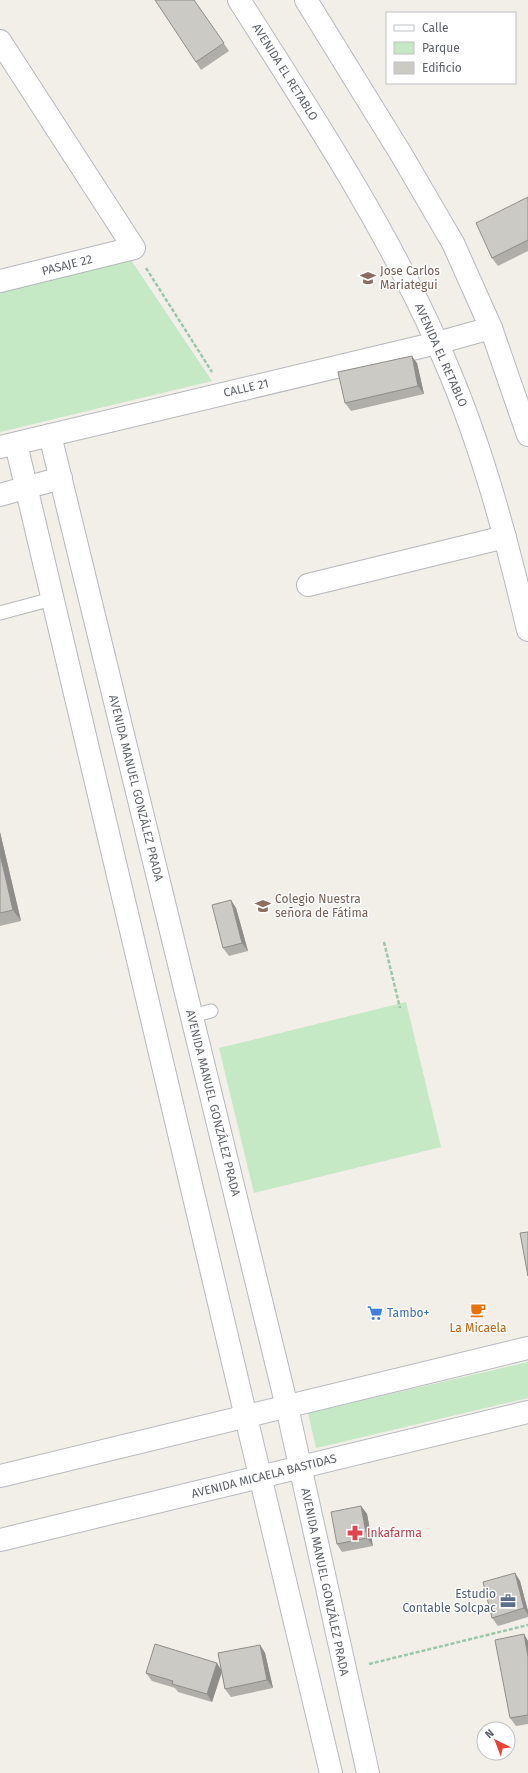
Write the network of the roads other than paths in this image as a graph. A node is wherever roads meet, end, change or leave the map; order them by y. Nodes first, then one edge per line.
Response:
1 (239, 0) edge
2 (306, 0) edge
3 (0, 41) edge
4 (0, 281) edge
5 (491, 328) junction
6 (437, 342) junction
7 (50, 435) junction
8 (528, 435) edge
9 (8, 446) edge
10 (61, 478) junction
11 (26, 488) junction
12 (0, 495) edge
13 (505, 537) junction
14 (308, 585) dead end
15 (52, 599) junction
16 (0, 613) edge
17 (528, 630) edge
18 (528, 1348) edge
19 (287, 1407) junction
20 (528, 1412) edge
21 (246, 1416) junction
22 (301, 1467) junction
23 (0, 1476) edge
24 (260, 1477) junction
25 (0, 1540) edge
26 (331, 1773) edge
27 (368, 1773) edge

1 - 6 street, AVENIDA EL RETABLO
2 - 5 street
3 - 4 street, PASAJE 22
5 - 6 street, CALLE 21
5 - 8 street
6 - 7 street, CALLE 21
6 - 13 street, AVENIDA EL RETABLO
7 - 9 street, CALLE 21
7 - 10 street, AVENIDA MANUEL GONZÁLEZ PRADA
9 - 11 street
10 - 11 street
10 - 19 street, AVENIDA MANUEL GONZÁLEZ PRADA
11 - 12 street
11 - 15 street
13 - 14 street
13 - 17 street, AVENIDA EL RETABLO
15 - 16 lane
15 - 21 street
18 - 19 street
19 - 21 street
19 - 22 street, AVENIDA MANUEL GONZÁLEZ PRADA
20 - 22 street, AVENIDA MICAELA BASTIDAS
21 - 23 street
21 - 24 street
22 - 24 street, AVENIDA MICAELA BASTIDAS
22 - 27 street, AVENIDA MANUEL GONZÁLEZ PRADA
24 - 25 street, AVENIDA MICAELA BASTIDAS
24 - 26 street

